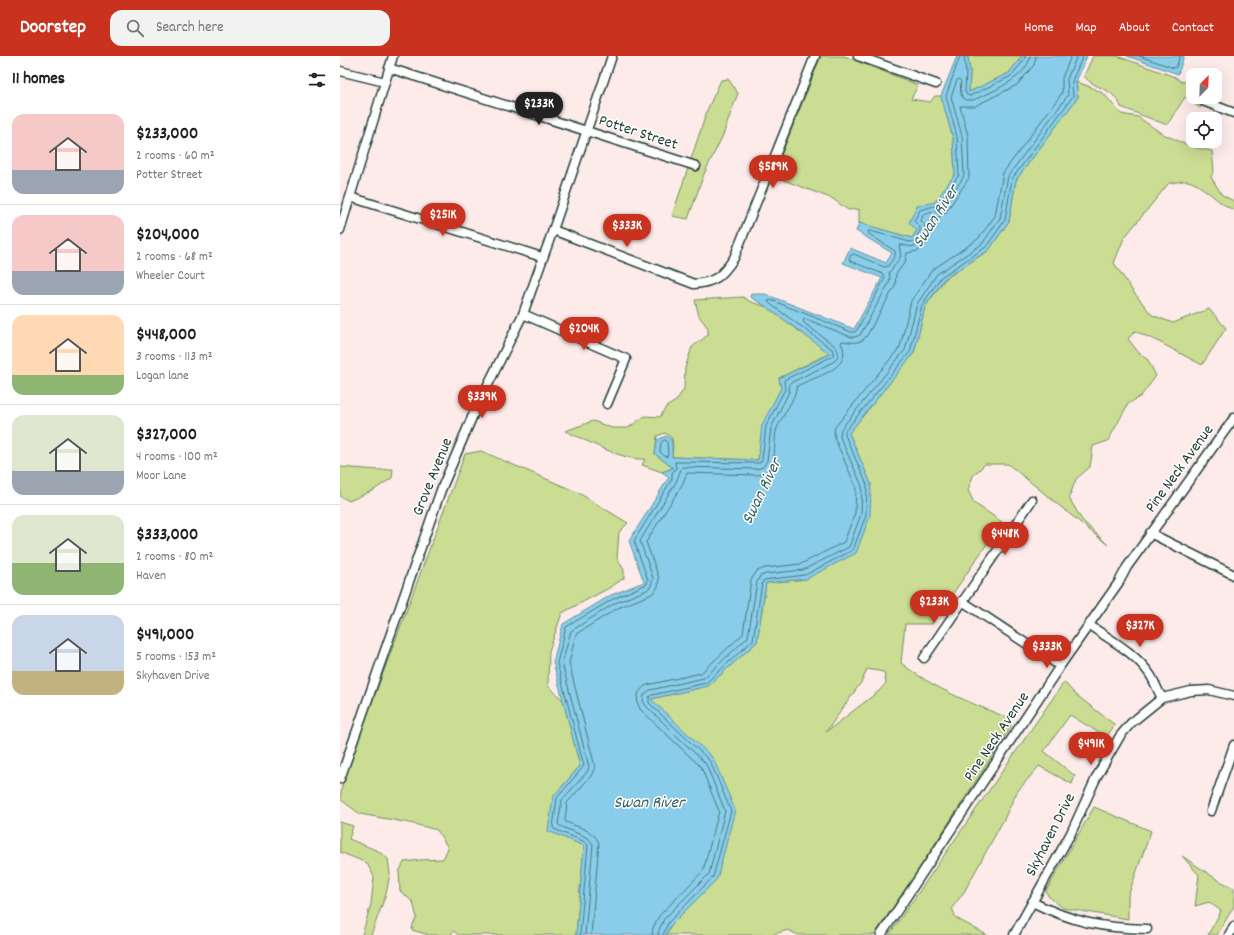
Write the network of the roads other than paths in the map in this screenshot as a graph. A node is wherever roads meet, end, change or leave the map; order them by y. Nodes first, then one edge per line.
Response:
1 (393, 56) edge
2 (612, 56) edge
3 (815, 56) edge
4 (858, 56) edge
5 (389, 68) junction
6 (340, 71) edge
7 (386, 82) junction
8 (936, 84) dead end
9 (1211, 104) edge
10 (1234, 113) edge
11 (586, 131) junction
12 (696, 166) dead end
13 (350, 197) junction
14 (340, 230) edge
15 (553, 230) junction
16 (542, 257) junction
17 (523, 314) junction
18 (607, 404) dead end
19 (1234, 418) edge
20 (1032, 500) dead end
21 (1150, 534) junction
22 (1234, 575) edge
23 (962, 601) junction
24 (1089, 625) junction
25 (924, 658) dead end
26 (1060, 666) junction
27 (1234, 696) edge
28 (1162, 698) junction
29 (1234, 745) edge
30 (340, 751) edge
31 (349, 753) junction
32 (340, 779) edge
33 (1211, 811) dead end
34 (1032, 902) junction
35 (1234, 926) edge
36 (1147, 929) dead end
37 (881, 935) edge
38 (1014, 935) edge
39 (1229, 935) edge

1 - 5 street
2 - 11 street, Grove Avenue
3 - 15 street
4 - 8 street
5 - 7 street
5 - 11 street, Potter Street
6 - 7 street
7 - 13 street
9 - 10 street
11 - 12 street, Potter Street
11 - 15 street, Grove Avenue
13 - 14 street
13 - 16 street
15 - 16 street, Grove Avenue
16 - 17 street, Grove Avenue
17 - 18 street
17 - 31 street, Grove Avenue
19 - 21 street, Pine Neck Avenue
20 - 23 street
21 - 22 street
21 - 24 street, Pine Neck Avenue
23 - 25 street
23 - 26 street
24 - 26 street, Pine Neck Avenue
24 - 28 street
26 - 37 street, Pine Neck Avenue
27 - 28 street, Skyhaven Drive
28 - 34 street, Skyhaven Drive
29 - 33 street
30 - 31 street
31 - 32 street, Grove Avenue
34 - 36 street
34 - 38 street, Skyhaven Drive
35 - 39 street

